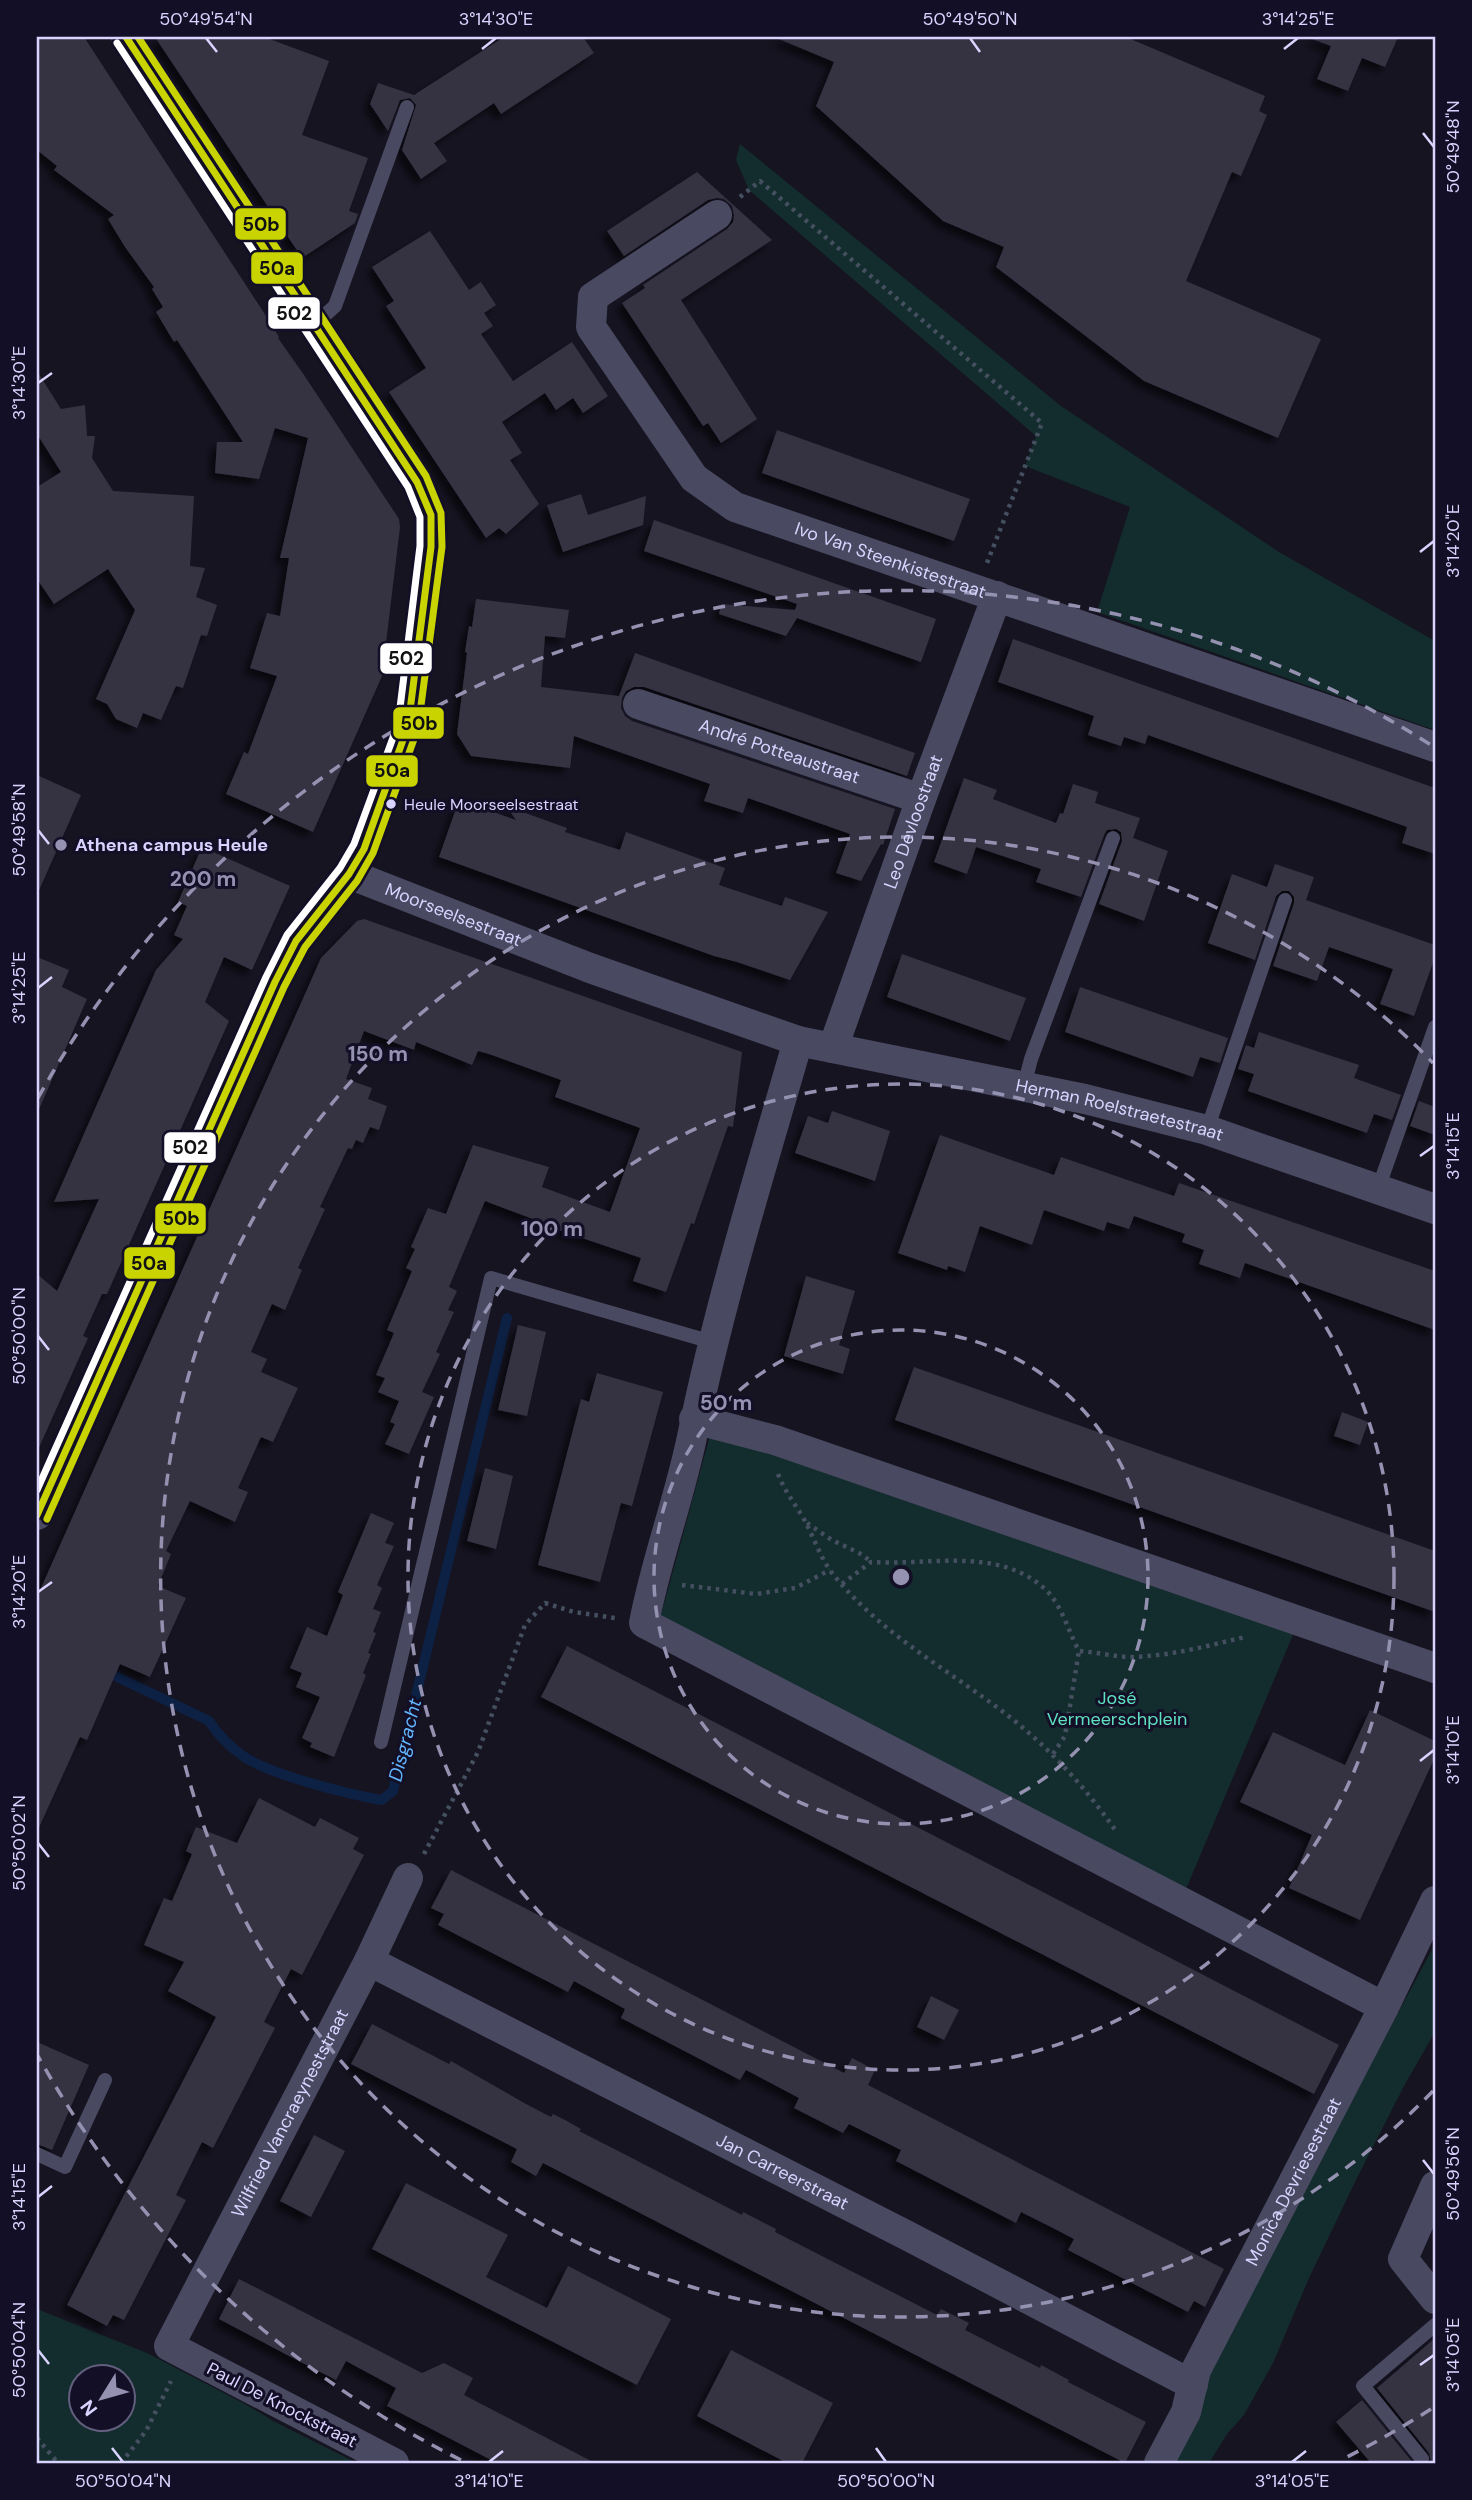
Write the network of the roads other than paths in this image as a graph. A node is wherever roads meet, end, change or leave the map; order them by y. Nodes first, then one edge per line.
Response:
1 (126, 37) edge
2 (407, 107) dead end
3 (717, 215) road end
4 (315, 324) junction
5 (986, 593) junction
6 (638, 704) dead end
7 (1435, 747) edge
8 (921, 799) junction
9 (1113, 838) dead end
10 (349, 874) junction
11 (1285, 900) dead end
12 (1435, 1027) edge
13 (798, 1041) junction
14 (834, 1048) junction
15 (1024, 1086) junction
16 (1207, 1130) junction
17 (1378, 1189) junction
18 (1435, 1209) edge
19 (712, 1342) junction
20 (694, 1419) junction
21 (37, 1515) edge
22 (1435, 1668) edge
23 (381, 1742) dead end
24 (408, 1878) road end
25 (1435, 1901) edge
26 (369, 1961) junction
27 (1384, 2007) junction
28 (106, 2080) dead end
29 (37, 2154) edge
30 (1435, 2186) edge
31 (1435, 2300) edge
32 (1435, 2325) edge
33 (177, 2350) joint
34 (1193, 2385) junction
35 (1422, 2459) dead end
36 (394, 2463) edge
37 (1159, 2463) edge

1 - 4 street
2 - 4 lane
3 - 5 street, Ivo Van Steenkistestraat
4 - 10 street
5 - 7 street, Ivo Van Steenkistestraat
5 - 8 street, Leo Devloostraat
6 - 8 street, André Potteaustraat
8 - 14 street, Leo Devloostraat
9 - 15 lane
10 - 13 street, Moorseelsestraat
10 - 21 street
11 - 16 lane
12 - 17 lane
13 - 14 street, Herman Roelstraetestraat
13 - 19 street
14 - 15 street, Herman Roelstraetestraat
15 - 16 street, Herman Roelstraetestraat
16 - 17 street, Herman Roelstraetestraat
17 - 18 street, Herman Roelstraetestraat
19 - 20 street
19 - 23 lane
20 - 22 street
20 - 27 street
24 - 26 street, Wilfried Vancraeyneststraat
25 - 27 street, Monica Devriesestraat
26 - 33 street, Wilfried Vancraeyneststraat
26 - 34 street, Jan Carreerstraat
27 - 34 street, Monica Devriesestraat
28 - 29 lane
30 - 31 street
32 - 35 lane
33 - 36 street, Paul De Knockstraat
34 - 37 street, Monica Devriesestraat

